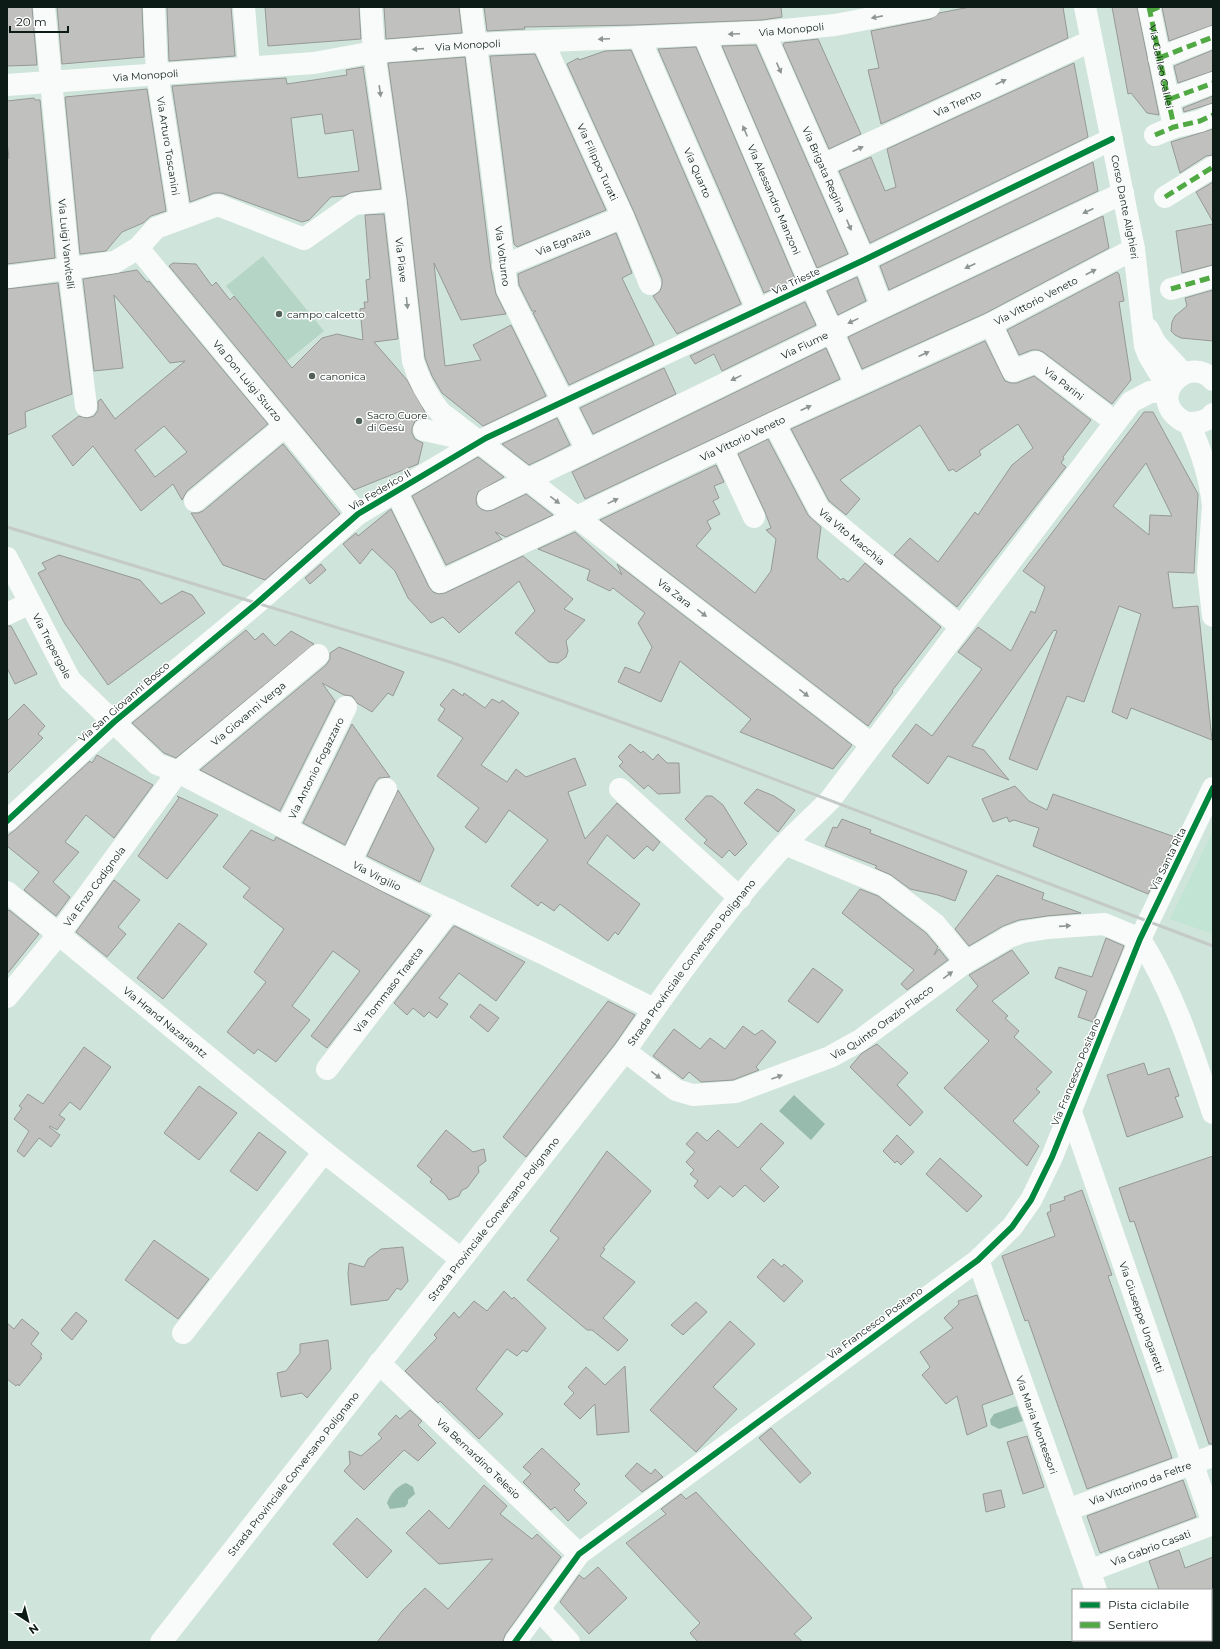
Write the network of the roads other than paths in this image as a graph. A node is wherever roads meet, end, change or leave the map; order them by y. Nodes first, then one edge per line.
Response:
1 (44, 7) edge
2 (154, 7) edge
3 (244, 7) edge
4 (370, 7) edge
5 (472, 7) edge
6 (929, 7) edge
7 (1085, 7) edge
8 (1153, 8) edge
9 (834, 16) edge
10 (764, 32) junction
11 (704, 35) junction
12 (639, 37) junction
13 (1213, 37) edge
14 (1091, 41) junction
15 (542, 42) junction
16 (475, 44) junction
17 (374, 52) junction
18 (1159, 58) junction
19 (249, 66) junction
20 (157, 73) junction
21 (50, 82) junction
22 (1213, 83) edge
23 (7, 85) edge
24 (1170, 99) junction
25 (1213, 115) edge
26 (1112, 138) junction
27 (823, 165) junction
28 (1213, 167) edge
29 (1123, 193) junction
30 (1165, 197) dead end
31 (395, 200) junction
32 (623, 217) junction
33 (180, 219) junction
34 (138, 248) junction
35 (1134, 249) junction
36 (864, 260) junction
37 (503, 266) junction
38 (69, 269) junction
39 (7, 277) edge
40 (1213, 278) edge
41 (650, 284) dead end
42 (811, 285) junction
43 (1171, 289) dead end
44 (882, 307) junction
45 (757, 309) junction
46 (1142, 313) junction
47 (991, 324) junction
48 (833, 331) junction
49 (1183, 373) junction
50 (1210, 376) edge
51 (856, 385) junction
52 (1168, 390) junction
53 (562, 401) junction
54 (86, 406) dead end
55 (1212, 417) edge
56 (1115, 422) junction
57 (774, 423) junction
58 (1189, 423) junction
59 (285, 426) junction
60 (424, 430) dead end
61 (482, 440) junction
62 (722, 448) junction
63 (587, 450) junction
64 (528, 479) junction
65 (396, 491) junction
66 (488, 499) dead end
67 (195, 501) dead end
68 (358, 514) junction
69 (754, 517) dead end
70 (578, 518) junction
71 (1211, 543) edge
72 (7, 558) edge
73 (30, 603) junction
74 (257, 603) joint
75 (7, 614) edge
76 (1213, 616) edge
77 (960, 626) junction
78 (318, 655) dead end
79 (346, 707) dead end
80 (114, 722) junction
81 (871, 744) junction
82 (178, 772) junction
83 (1213, 788) edge
84 (386, 789) dead end
85 (620, 789) dead end
86 (7, 821) edge
87 (286, 828) junction
88 (785, 844) junction
89 (350, 862) junction
90 (7, 892) edge
91 (740, 898) junction
92 (450, 910) junction
93 (59, 934) junction
94 (1140, 939) junction
95 (966, 962) junction
96 (7, 997) edge
97 (654, 1009) junction
98 (625, 1051) junction
99 (327, 1069) dead end
100 (1071, 1112) junction
101 (1213, 1113) edge
102 (324, 1152) junction
103 (461, 1260) junction
104 (978, 1260) junction
105 (183, 1333) dead end
106 (379, 1363) junction
107 (1213, 1456) edge
108 (1192, 1464) junction
109 (1067, 1510) junction
110 (1213, 1523) edge
111 (579, 1554) junction
112 (1092, 1580) edge
113 (539, 1609) junction
114 (161, 1642) edge
115 (515, 1642) edge
116 (569, 1642) edge

1 - 21 street, Via Luigi Vanvitelli
2 - 20 street, Via Arturo Toscanini
3 - 19 street
4 - 17 street, Via Piave
5 - 16 street, Via Volturno
6 -> 9 street, Via Monopoli
7 - 14 street, Corso Dante Alighieri
8 - 18 street, Via Galileo Galilei
9 - 10 street, Via Monopoli
10 -> 11 street, Via Monopoli
10 -> 27 street, Via Brigata Regina
11 - 12 street, Via Monopoli
42 -> 11 street, Via Alessandro Manzoni
12 -> 15 street, Via Monopoli
12 - 45 street, Via Quarto
13 - 18 street
14 - 26 street, Corso Dante Alighieri
27 -> 14 street, Via Trento
15 - 16 street, Via Monopoli
15 - 32 street, Via Filippo Turati
16 -> 17 street, Via Monopoli
16 - 37 street, Via Volturno
17 - 19 street, Via Monopoli
17 -> 31 street, Via Piave
18 - 24 street, Via Galileo Galilei
19 - 20 street, Via Monopoli
20 - 21 street, Via Monopoli
20 - 33 street, Via Arturo Toscanini
21 - 23 street, Via Monopoli
21 - 38 street, Via Luigi Vanvitelli
22 - 24 street
24 - 25 street, Via Galileo Galilei
26 - 29 street, Corso Dante Alighieri
26 - 36 street, Via Trieste
27 -> 36 street, Via Brigata Regina
28 - 30 street
29 - 35 street, Corso Dante Alighieri
29 -> 44 street, Via Fiume
31 - 33 street
31 -> 61 street, Via Piave
32 - 37 street, Via Egnazia
32 - 41 street, Via Filippo Turati
33 - 34 street
34 - 38 street
34 - 59 street, Via Don Luigi Sturzo
35 - 46 street, Corso Dante Alighieri
47 -> 35 street, Via Vittorio Veneto
36 - 42 street, Via Trieste
36 - 44 street, Via Brigata Regina
37 - 53 street, Via Volturno
38 - 39 street
38 - 54 street, Via Luigi Vanvitelli
40 - 43 street
42 - 45 street, Via Trieste
42 - 48 street, Via Alessandro Manzoni
44 -> 48 street, Via Fiume
45 - 53 street, Via Trieste
46 - 49 street
46 - 52 street
51 -> 47 street, Via Vittorio Veneto
47 - 56 street, Via Parini
48 - 51 street, Via Alessandro Manzoni
48 -> 63 street, Via Fiume
49 - 50 street
49 - 52 street
57 -> 51 street, Via Vittorio Veneto
52 - 56 street, Strada Provinciale Conversano Polignano
52 - 58 street
53 - 61 street, Via Trieste
53 - 63 street, Via Volturno
55 - 58 street
56 - 77 street, Strada Provinciale Conversano Polignano
57 - 62 street, Via Vittorio Veneto
57 - 77 street, Via Vito Macchia
58 - 71 street
59 - 67 street
59 - 68 street, Via Don Luigi Sturzo
60 - 61 street
61 - 64 street, Via Zara
61 - 65 street, Via Federico II
62 - 69 street
70 -> 62 street, Via Vittorio Veneto
63 - 64 street, Via Fiume
64 - 66 street, Via Fiume
64 -> 70 street, Via Zara
65 - 68 street, Via Federico II
65 - 70 street, Via Vittorio Veneto
68 - 74 street, Via Federico II
70 -> 81 street, Via Zara
71 - 76 street
72 - 73 street, Via Trepergole
73 - 75 street
73 - 80 street, Via Trepergole
74 - 80 street, Via San Giovanni Bosco
77 - 81 street, Strada Provinciale Conversano Polignano
78 - 82 street, Via Giovanni Verga
79 - 87 street, Via Antonio Fogazzaro
80 - 82 street, Via Virgilio
80 - 86 street, Via San Giovanni Bosco
81 - 88 street, Strada Provinciale Conversano Polignano
82 - 87 street, Via Virgilio
82 - 93 street, Via Enzo Codignola
83 - 94 street, Via Santa Rita
84 - 89 street
85 - 91 street
87 - 89 street, Via Virgilio
88 - 91 street, Strada Provinciale Conversano Polignano
88 - 95 street
89 - 92 street, Via Virgilio
90 - 93 street, Via Hrand Nazariantz
91 - 97 street, Strada Provinciale Conversano Polignano
92 - 97 street, Via Virgilio
92 - 99 street, Via Tommaso Traetta
93 - 96 street, Via Enzo Codignola
93 - 102 street, Via Hrand Nazariantz
95 -> 94 street, Via Quinto Orazio Flacco
94 - 100 street, Via Francesco Positano
94 - 101 street
98 -> 95 street, Via Quinto Orazio Flacco
97 - 98 street, Strada Provinciale Conversano Polignano
98 - 103 street, Strada Provinciale Conversano Polignano
100 - 104 street, Via Francesco Positano
100 - 108 street, Via Giuseppe Ungaretti
102 - 103 street, Via Hrand Nazariantz
102 - 105 street
103 - 106 street, Strada Provinciale Conversano Polignano
104 - 109 street, Via Maria Montessori
104 - 111 street, Via Francesco Positano
106 - 111 street, Via Bernardino Telesio
106 - 114 street, Strada Provinciale Conversano Polignano
107 - 108 street, Via Vittorino da Feltre
108 - 109 street, Via Vittorino da Feltre
108 - 110 street, Via Giuseppe Ungaretti
109 - 112 street, Via Maria Montessori
110 - 112 street, Via Gabrio Casati
111 - 113 street, Via Francesco Positano
113 - 115 street, Via Francesco Positano
113 - 116 street

